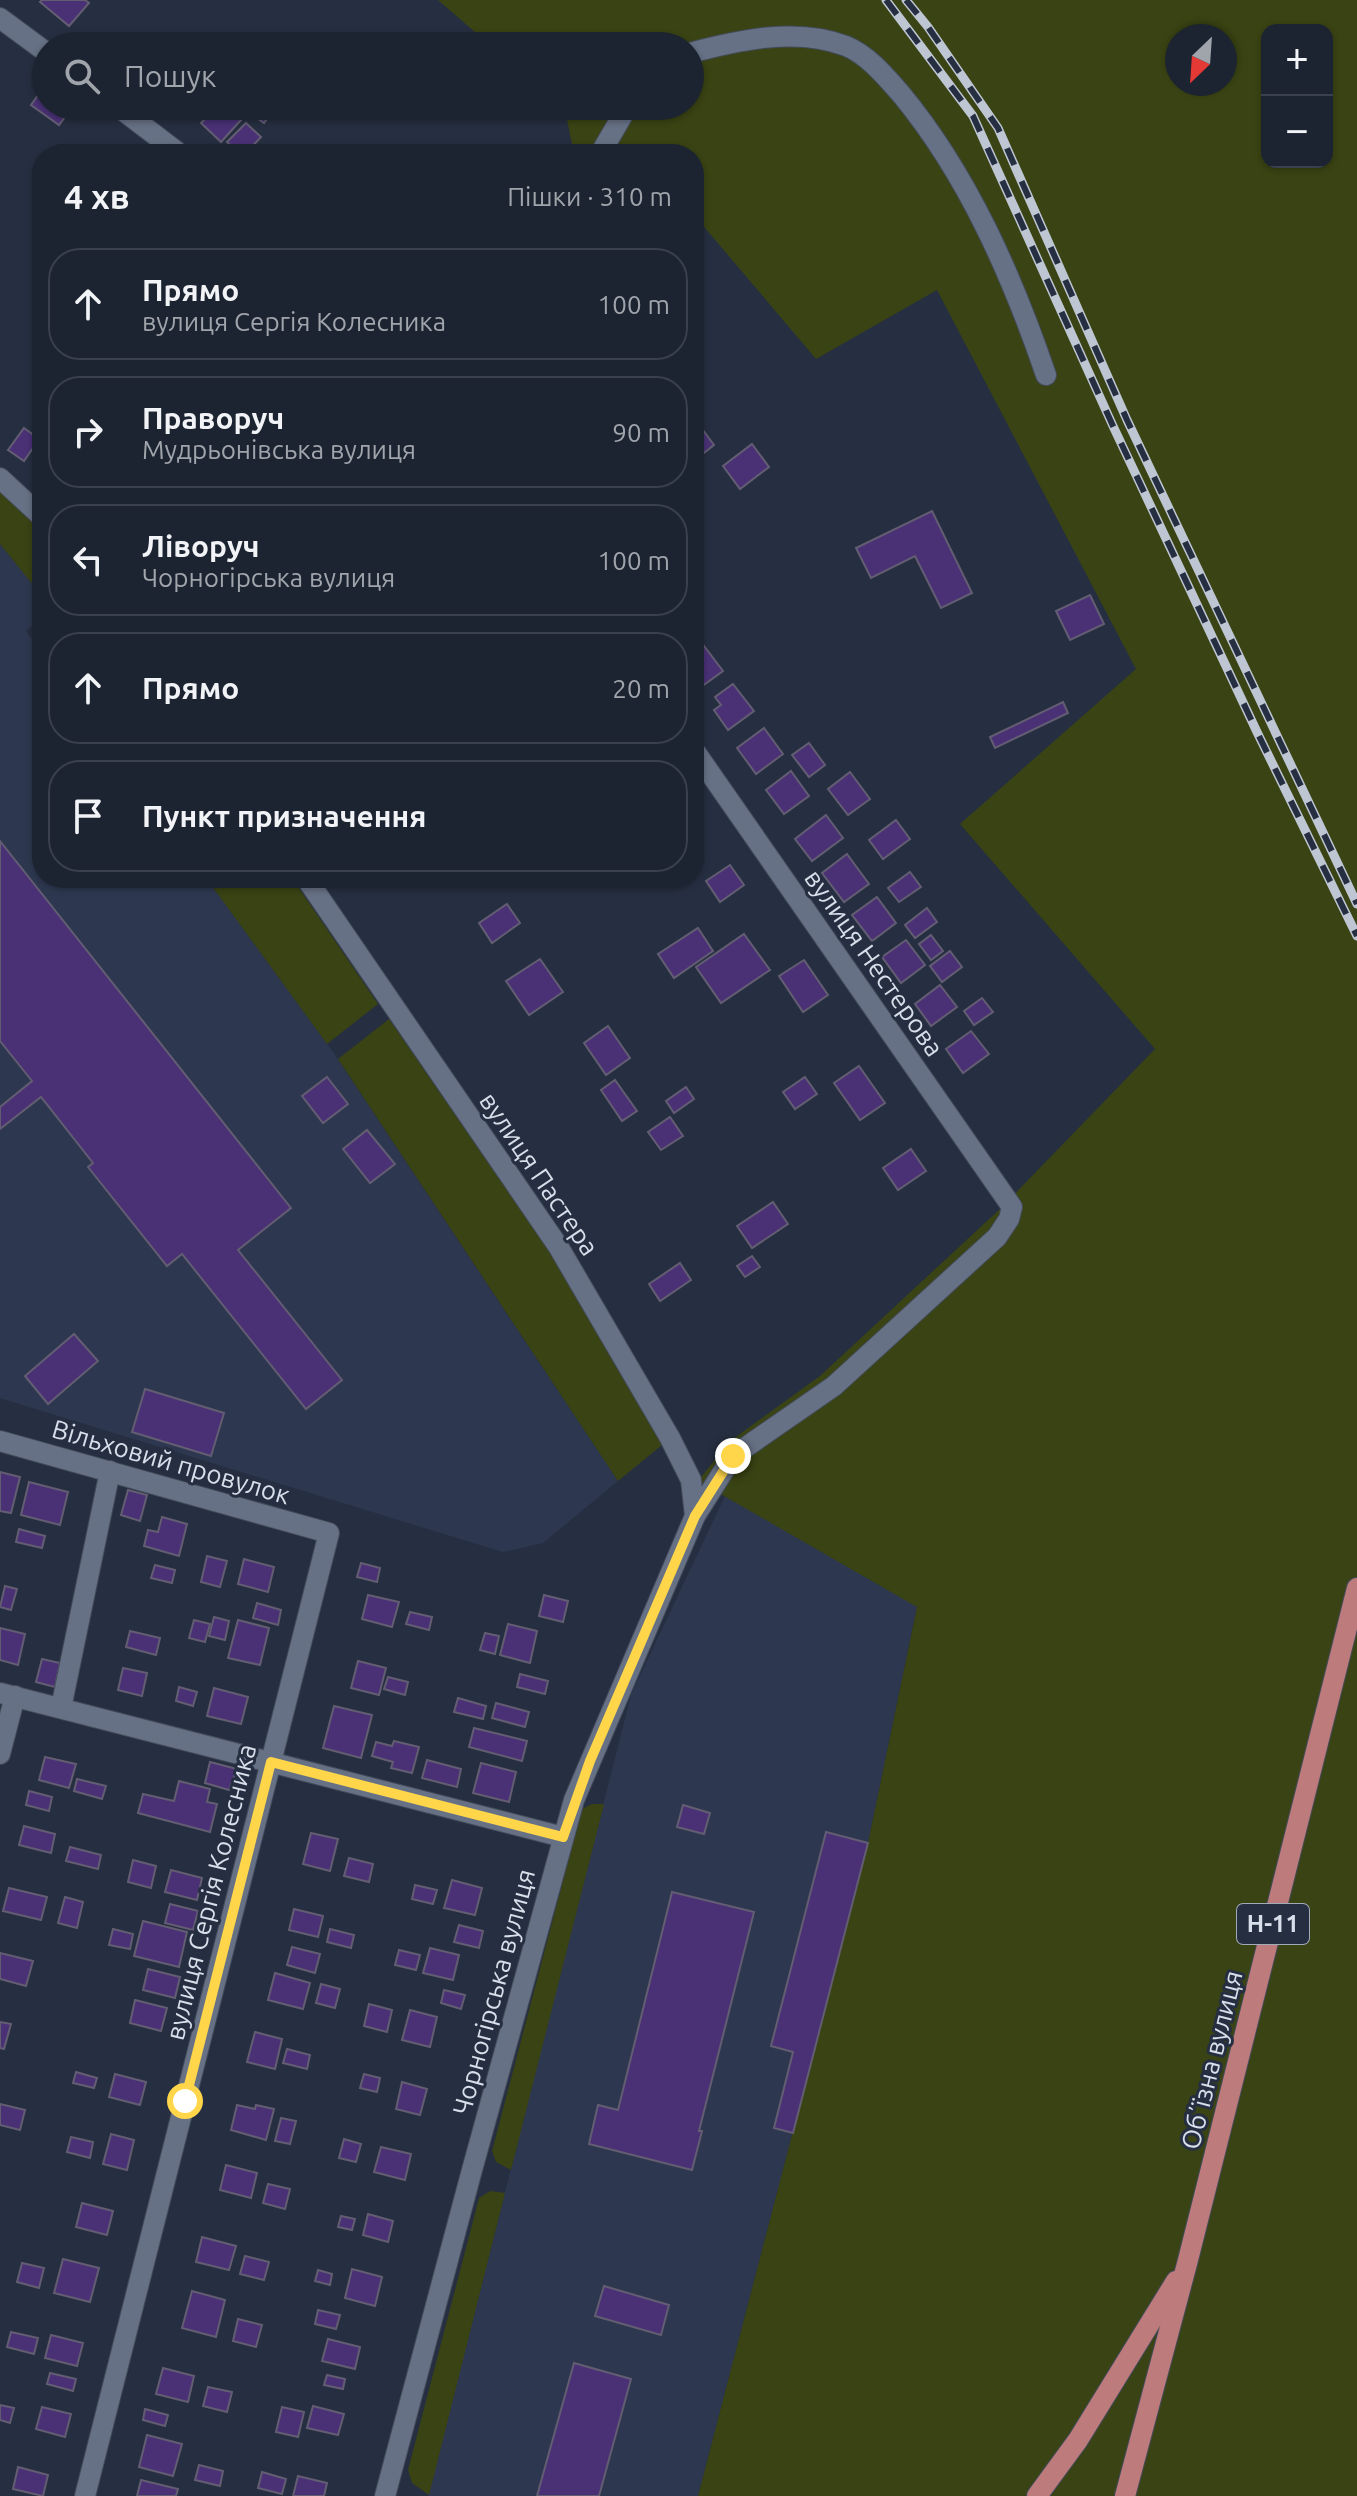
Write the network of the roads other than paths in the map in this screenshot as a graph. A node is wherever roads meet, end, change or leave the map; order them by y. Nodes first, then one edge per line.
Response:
1 (0, 18) edge
2 (32, 42) edge
3 (704, 50) edge
4 (135, 120) edge
5 (620, 120) edge
6 (167, 144) edge
7 (606, 144) edge
8 (1046, 375) dead end
9 (0, 478) edge
10 (32, 508) edge
11 (704, 764) edge
12 (313, 888) edge
13 (1012, 1207) joint
14 (0, 1441) edge
15 (110, 1471) junction
16 (695, 1516) junction
17 (329, 1533) joint
18 (1357, 1588) edge
19 (7, 1694) edge
20 (61, 1708) junction
21 (0, 1754) edge
22 (271, 1762) junction
23 (563, 1837) junction
24 (1188, 2260) junction
25 (1132, 2471) junction
26 (85, 2496) edge
27 (385, 2496) edge
28 (1037, 2496) edge
29 (1125, 2496) edge
30 (1135, 2496) edge

1 - 2 street
3 - 8 street
4 - 6 street
5 - 7 street
9 - 10 street
11 - 13 street, вулиця Нестерова
12 - 16 street, вулиця Пастера
13 - 16 street, Чорногірська вулиця
14 - 15 street, Вільховий провулок
15 - 17 street, Вільховий провулок
15 - 20 street
16 - 23 street, Чорногірська вулиця
17 - 22 street, вулиця Сергія Колесника
18 - 24 main road, Обʼїзна вулиця / Н-11
19 - 20 street
19 - 21 street
20 - 22 street
22 - 23 street
22 - 26 street, вулиця Сергія Колесника
23 - 27 street, Чорногірська вулиця
24 - 25 main road, Обʼїзна вулиця / Н-11
24 - 28 main road, Н-11
25 - 29 main road, Обʼїзна вулиця / Н-11
25 - 30 main road

